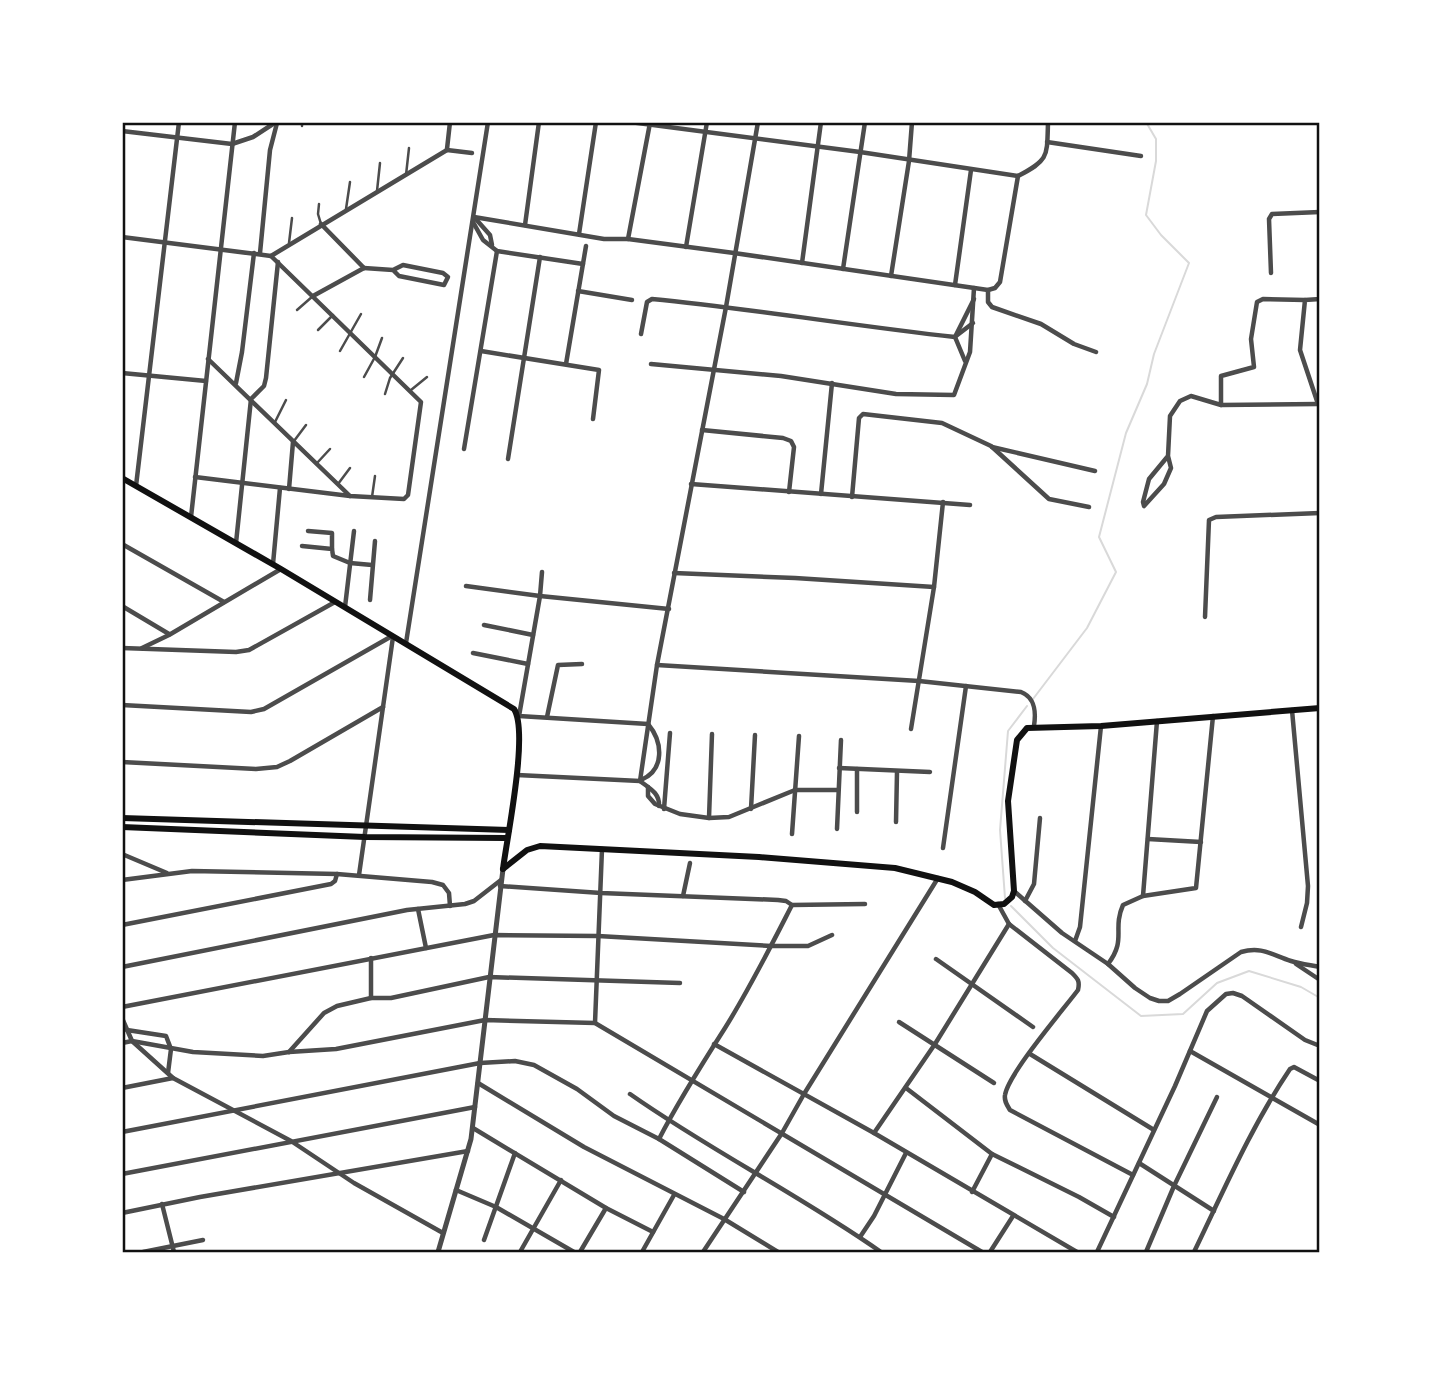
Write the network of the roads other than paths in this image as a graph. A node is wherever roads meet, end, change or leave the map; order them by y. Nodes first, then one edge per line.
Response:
1 (178, 122) edge
2 (235, 122) edge
3 (277, 122) edge
4 (450, 122) edge
5 (488, 122) edge
6 (539, 122) edge
7 (596, 122) edge
8 (630, 122) edge
9 (707, 122) edge
10 (758, 122) edge
11 (821, 122) edge
12 (865, 122) edge
13 (912, 122) edge
14 (1048, 122) edge
15 (650, 124) edge
16 (687, 126) edge
17 (122, 131) edge
18 (706, 132) junction
19 (177, 137) junction
20 (755, 138) junction
21 (1047, 142) junction
22 (232, 144) junction
23 (817, 146) junction
24 (409, 148) dead end
25 (447, 150) junction
26 (860, 152) junction
27 (472, 153) dead end
28 (1141, 156) dead end
29 (909, 161) junction
30 (380, 163) dead end
31 (971, 170) junction
32 (406, 175) junction
33 (1018, 176) junction
34 (351, 181) dead end
35 (377, 193) junction
36 (319, 204) dead end
37 (346, 211) junction
38 (1320, 212) edge
39 (292, 218) dead end
40 (473, 219) junction
41 (321, 224) junction
42 (525, 225) junction
43 (579, 234) junction
44 (122, 237) edge
45 (628, 239) junction
46 (164, 242) junction
47 (289, 245) junction
48 (586, 246) dead end
49 (686, 247) junction
50 (221, 249) junction
51 (497, 251) junction
52 (257, 253) junction
53 (734, 253) junction
54 (271, 256) junction
55 (540, 257) junction
56 (278, 261) junction
57 (802, 263) junction
58 (583, 264) junction
59 (364, 268) junction
60 (843, 269) junction
61 (393, 270) junction
62 (1271, 273) dead end
63 (891, 276) junction
64 (955, 285) junction
65 (974, 288) junction
66 (988, 290) junction
67 (578, 291) junction
68 (313, 296) junction
69 (974, 298) junction
70 (1320, 299) edge
71 (632, 300) dead end
72 (1305, 300) junction
73 (726, 306) junction
74 (297, 310) dead end
75 (361, 314) dead end
76 (333, 315) junction
77 (973, 323) junction
78 (318, 330) dead end
79 (352, 333) junction
80 (641, 334) dead end
81 (955, 337) junction
82 (382, 338) dead end
83 (340, 351) dead end
84 (481, 351) junction
85 (1096, 352) dead end
86 (375, 357) junction
87 (403, 358) dead end
88 (524, 358) junction
89 (208, 359) junction
90 (965, 361) junction
91 (566, 363) junction
92 (651, 364) dead end
93 (712, 370) junction
94 (122, 373) edge
95 (393, 374) junction
96 (148, 377) junction
97 (364, 377) dead end
98 (427, 377) dead end
99 (206, 382) junction
100 (832, 383) junction
101 (236, 384) junction
102 (410, 391) junction
103 (385, 394) dead end
104 (251, 399) junction
105 (286, 400) dead end
106 (1319, 404) edge
107 (1221, 405) junction
108 (593, 419) dead end
109 (275, 423) junction
110 (306, 425) dead end
111 (702, 430) junction
112 (293, 441) junction
113 (991, 446) junction
114 (330, 449) dead end
115 (464, 449) dead end
116 (1168, 456) junction
117 (508, 459) dead end
118 (317, 463) junction
119 (350, 468) dead end
120 (1096, 471) dead end
121 (374, 476) dead end
122 (195, 477) junction
123 (122, 478) edge
124 (241, 483) junction
125 (338, 484) junction
126 (691, 484) junction
127 (136, 486) junction
128 (281, 488) junction
129 (289, 489) junction
130 (789, 492) junction
131 (821, 495) junction
132 (350, 496) junction
133 (372, 497) junction
134 (852, 497) junction
135 (943, 502) junction
136 (970, 505) dead end
137 (1089, 507) dead end
138 (1320, 513) edge
139 (191, 517) junction
140 (308, 531) dead end
141 (354, 531) dead end
142 (375, 541) dead end
143 (236, 543) junction
144 (122, 544) edge
145 (302, 546) dead end
146 (332, 549) junction
147 (350, 563) junction
148 (273, 564) junction
149 (372, 565) junction
150 (281, 569) junction
151 (542, 572) dead end
152 (674, 573) junction
153 (466, 586) dead end
154 (934, 587) junction
155 (540, 596) junction
156 (370, 600) dead end
157 (335, 602) junction
158 (224, 603) junction
159 (122, 606) edge
160 (345, 607) junction
161 (669, 609) junction
162 (1205, 617) dead end
163 (484, 625) dead end
164 (169, 635) junction
165 (533, 635) junction
166 (393, 636) junction
167 (406, 643) junction
168 (122, 649) edge
169 (141, 649) junction
170 (473, 653) dead end
171 (528, 664) junction
172 (582, 664) dead end
173 (657, 665) junction
174 (919, 681) junction
175 (966, 685) junction
176 (122, 705) edge
177 (383, 707) junction
178 (1320, 708) edge
179 (1293, 710) junction
180 (519, 716) junction
181 (1213, 716) junction
182 (547, 718) junction
183 (1157, 720) junction
184 (648, 724) junction
185 (1034, 726) junction
186 (1101, 726) junction
187 (911, 729) dead end
188 (670, 733) dead end
189 (712, 734) dead end
190 (755, 735) dead end
191 (799, 736) dead end
192 (841, 740) dead end
193 (122, 762) edge
194 (839, 768) junction
195 (857, 769) junction
196 (897, 772) junction
197 (930, 772) dead end
198 (516, 775) junction
199 (640, 781) junction
200 (795, 790) junction
201 (838, 790) junction
202 (662, 808) junction
203 (751, 809) junction
204 (857, 812) dead end
205 (122, 818) edge
206 (709, 818) junction
207 (1040, 818) dead end
208 (895, 822) dead end
209 (122, 827) edge
210 (367, 827) junction
211 (836, 829) dead end
212 (509, 830) junction
213 (792, 834) dead end
214 (365, 836) junction
215 (506, 838) junction
216 (1148, 839) junction
217 (1201, 842) junction
218 (943, 848) dead end
219 (602, 849) junction
220 (122, 854) edge
221 (690, 863) dead end
222 (503, 869) junction
223 (168, 874) junction
224 (337, 874) junction
225 (359, 875) junction
226 (938, 878) junction
227 (122, 880) edge
228 (501, 883) junction
229 (1014, 891) junction
230 (601, 893) junction
231 (1143, 896) junction
232 (683, 897) junction
233 (1025, 901) junction
234 (1004, 903) junction
235 (865, 904) dead end
236 (792, 905) junction
237 (450, 906) junction
238 (418, 909) junction
239 (1009, 924) junction
240 (122, 925) edge
241 (1301, 927) dead end
242 (494, 935) junction
243 (832, 935) dead end
244 (598, 936) junction
245 (1075, 941) junction
246 (771, 946) junction
247 (426, 948) junction
248 (371, 958) junction
249 (936, 959) dead end
250 (1293, 962) junction
251 (1108, 964) junction
252 (122, 967) edge
253 (1320, 967) edge
254 (489, 978) junction
255 (596, 979) junction
256 (1320, 979) edge
257 (680, 983) dead end
258 (973, 986) junction
259 (371, 998) junction
260 (122, 1007) edge
261 (122, 1018) edge
262 (485, 1020) junction
263 (899, 1022) dead end
264 (595, 1023) junction
265 (1033, 1027) dead end
266 (126, 1030) junction
267 (132, 1041) junction
268 (122, 1043) edge
269 (714, 1044) junction
270 (936, 1044) junction
271 (1320, 1046) edge
272 (171, 1049) junction
273 (1190, 1051) junction
274 (289, 1052) junction
275 (1030, 1054) junction
276 (480, 1063) junction
277 (170, 1076) junction
278 (691, 1081) junction
279 (1320, 1081) edge
280 (478, 1083) junction
281 (994, 1083) dead end
282 (122, 1088) edge
283 (906, 1088) junction
284 (630, 1094) dead end
285 (804, 1094) junction
286 (1217, 1097) dead end
287 (1271, 1098) junction
288 (475, 1107) junction
289 (232, 1110) junction
290 (669, 1121) junction
291 (1320, 1125) edge
292 (473, 1128) junction
293 (1154, 1130) junction
294 (122, 1132) edge
295 (782, 1133) junction
296 (874, 1133) junction
297 (659, 1139) junction
298 (291, 1142) junction
299 (468, 1151) junction
300 (514, 1153) junction
301 (906, 1153) junction
302 (992, 1154) junction
303 (1139, 1163) junction
304 (338, 1172) junction
305 (757, 1172) junction
306 (122, 1174) edge
307 (1133, 1175) junction
308 (561, 1180) junction
309 (1174, 1186) junction
310 (456, 1190) junction
311 (744, 1192) junction
312 (972, 1192) junction
313 (674, 1195) junction
314 (885, 1195) junction
315 (162, 1204) junction
316 (496, 1206) junction
317 (606, 1208) junction
318 (1214, 1211) junction
319 (122, 1213) edge
320 (1013, 1216) junction
321 (1114, 1217) junction
322 (724, 1219) junction
323 (533, 1228) junction
324 (653, 1232) junction
325 (443, 1233) junction
326 (860, 1237) junction
327 (203, 1240) dead end
328 (484, 1240) dead end
329 (768, 1246) junction
330 (173, 1249) edge
331 (144, 1252) edge
332 (439, 1252) edge
333 (520, 1252) edge
334 (574, 1252) edge
335 (580, 1252) edge
336 (642, 1252) edge
337 (703, 1252) edge
338 (764, 1252) edge
339 (778, 1252) edge
340 (881, 1252) edge
341 (982, 1252) edge
342 (990, 1252) edge
343 (1077, 1252) edge
344 (1097, 1252) edge
345 (1146, 1252) edge
346 (1194, 1252) edge

1 - 19 street
2 - 22 street
3 - 22 street
3 - 52 street
4 - 25 street
5 - 40 street
6 - 42 street
7 - 43 street
8 - 15 street
9 - 18 street
10 - 20 street
11 - 23 street
12 - 26 street
13 - 29 street
14 - 21 street
15 - 16 street
15 - 45 street
16 - 18 street
17 - 19 street
18 - 20 street
18 - 49 street
19 - 22 street
19 - 46 street
20 - 23 street
20 - 53 street
21 - 28 street
21 - 33 street
22 - 50 street
23 - 26 street
23 - 57 street
24 - 32 lane
25 - 27 street
25 - 32 street
26 - 29 street
26 - 60 street
29 - 31 street
29 - 63 street
30 - 35 lane
31 - 33 street
31 - 64 street
32 - 35 street
33 - 66 street
34 - 37 lane
35 - 37 street
36 - 41 lane
37 - 41 street
38 - 62 street
39 - 47 lane
40 - 42 street
40 - 51 street
40 - 167 street
41 - 47 street
41 - 59 street
42 - 43 street
43 - 45 street
44 - 46 street
45 - 49 street
46 - 50 street
46 - 96 street
47 - 54 street
48 - 58 street
49 - 53 street
50 - 52 street
50 - 89 street
51 - 55 street
51 - 84 street
52 - 54 street
52 - 101 street
53 - 57 street
53 - 73 street
54 - 56 street
55 - 58 street
55 - 88 street
56 - 68 street
56 - 104 street
57 - 60 street
58 - 67 street
59 - 61 street
59 - 68 street
60 - 63 street
61 - 61 street
63 - 64 street
64 - 65 street
65 - 66 street
65 - 69 street
66 - 85 street
67 - 71 street
67 - 91 street
68 - 74 lane
68 - 76 street
69 - 77 street
69 - 81 street
70 - 72 street
72 - 106 street
72 - 107 street
73 - 80 street
73 - 81 street
73 - 93 street
75 - 79 lane
76 - 78 lane
76 - 79 street
77 - 81 street
77 - 90 street
79 - 83 lane
79 - 86 street
81 - 90 street
82 - 86 lane
84 - 88 street
84 - 115 street
86 - 95 street
86 - 97 lane
87 - 95 lane
88 - 91 street
88 - 117 street
89 - 99 street
89 - 101 street
90 - 100 street
91 - 108 street
92 - 93 street
93 - 100 street
93 - 111 street
94 - 96 street
95 - 102 street
95 - 103 lane
96 - 99 street
96 - 127 street
98 - 102 lane
99 - 122 street
100 - 131 street
101 - 104 street
102 - 133 street
104 - 109 street
104 - 124 street
105 - 109 lane
106 - 107 street
107 - 116 street
109 - 112 street
110 - 112 lane
111 - 126 street
111 - 130 street
112 - 118 street
112 - 129 street
113 - 120 street
113 - 134 street
113 - 137 street
114 - 118 lane
116 - 116 street
118 - 125 street
119 - 125 lane
121 - 133 lane
122 - 124 street
122 - 139 street
123 - 127 main road
124 - 128 street
124 - 143 street
125 - 132 street
126 - 130 street
126 - 152 street
127 - 139 main road
128 - 129 street
128 - 148 street
129 - 132 street
130 - 131 street
131 - 134 street
132 - 133 street
134 - 135 street
135 - 136 street
135 - 154 street
138 - 162 street
139 - 143 main road
140 - 146 street
141 - 147 street
142 - 149 street
143 - 148 main road
144 - 158 street
145 - 146 street
146 - 147 street
147 - 149 street
147 - 160 street
148 - 150 main road
149 - 156 street
150 - 157 main road
150 - 158 street
151 - 155 street
152 - 154 street
152 - 161 street
153 - 155 street
154 - 174 street
155 - 161 street
155 - 165 street
157 - 160 main road
157 - 169 street
158 - 164 street
159 - 164 street
160 - 166 main road
161 - 173 street
163 - 165 street
164 - 169 street
165 - 171 street
166 - 167 main road
166 - 176 street
166 - 177 street
167 - 180 main road
168 - 169 street
170 - 171 street
171 - 180 street
172 - 182 street
173 - 174 street
173 - 184 street
174 - 175 street
174 - 187 street
175 - 185 street
175 - 218 street
177 - 193 street
177 - 210 street
178 - 179 main road
179 - 181 main road
179 - 241 street
180 - 182 street
180 - 198 main road
181 - 183 main road
181 - 217 street
182 - 184 street
183 - 186 main road
183 - 216 street
184 - 199 street
184 - 199 street
185 - 186 main road
185 - 229 main road
186 - 245 street
188 - 202 street
189 - 206 street
190 - 203 street
191 - 200 street
192 - 194 street
194 - 195 street
194 - 201 street
195 - 196 street
195 - 204 street
196 - 197 street
196 - 208 street
198 - 199 street
198 - 212 main road
199 - 202 street
200 - 201 street
200 - 203 street
200 - 213 street
201 - 211 street
202 - 206 street
203 - 206 street
205 - 210 main road
207 - 233 street
209 - 214 main road
210 - 212 main road
210 - 214 street
212 - 215 main road
214 - 215 main road
214 - 225 street
215 - 222 main road
216 - 217 street
216 - 231 street
217 - 231 street
219 - 222 main road
219 - 226 main road
219 - 230 street
220 - 223 street
221 - 232 street
222 - 228 street
223 - 224 street
223 - 227 street
224 - 225 street
224 - 240 street
225 - 237 street
226 - 234 main road
226 - 285 street
228 - 230 street
228 - 237 street
228 - 242 street
229 - 233 street
229 - 234 main road
230 - 232 street
230 - 244 street
231 - 251 street
232 - 236 street
233 - 245 street
234 - 239 street
235 - 236 street
236 - 246 street
237 - 238 street
238 - 247 street
238 - 252 street
239 - 258 street
239 - 275 street
242 - 244 street
242 - 247 street
242 - 254 street
243 - 246 street
244 - 246 street
244 - 255 street
245 - 251 street
246 - 269 street
247 - 248 street
248 - 259 street
248 - 260 street
249 - 258 street
250 - 251 street
250 - 253 street
250 - 256 street
254 - 255 street
254 - 259 street
254 - 262 street
255 - 257 street
255 - 264 street
258 - 265 street
258 - 270 street
259 - 274 street
261 - 266 street
262 - 264 street
262 - 274 street
262 - 276 street
263 - 270 street
264 - 278 street
266 - 267 street
266 - 272 street
267 - 268 street
267 - 272 street
267 - 277 street
269 - 278 street
269 - 285 street
270 - 281 street
270 - 283 street
271 - 273 street
272 - 274 street
272 - 277 street
273 - 287 street
273 - 293 street
275 - 293 street
275 - 307 street
276 - 280 street
276 - 289 street
276 - 297 street
277 - 282 street
277 - 289 street
278 - 290 street
278 - 295 street
279 - 287 street
280 - 288 street
280 - 313 street
283 - 296 street
283 - 302 street
284 - 290 street
285 - 295 street
285 - 296 street
286 - 309 street
287 - 291 street
287 - 318 street
288 - 292 street
288 - 298 street
289 - 294 street
289 - 298 street
290 - 297 street
290 - 305 street
292 - 299 street
292 - 300 street
293 - 303 street
295 - 305 street
295 - 314 street
296 - 301 street
297 - 311 street
298 - 304 street
298 - 306 street
299 - 304 street
299 - 310 street
300 - 308 street
300 - 316 street
301 - 312 street
301 - 314 street
302 - 312 street
302 - 321 street
303 - 307 street
303 - 309 street
304 - 315 street
304 - 325 street
305 - 311 street
305 - 326 street
307 - 321 street
308 - 317 street
308 - 323 street
309 - 318 street
309 - 345 street
310 - 316 street
310 - 325 street
311 - 322 street
312 - 320 street
313 - 322 street
313 - 324 street
314 - 326 street
314 - 341 street
315 - 319 street
315 - 330 street
316 - 323 street
316 - 328 street
317 - 324 street
317 - 335 street
318 - 346 street
320 - 342 street
320 - 343 street
321 - 344 street
322 - 329 street
322 - 337 street
323 - 333 street
323 - 334 street
324 - 336 street
325 - 332 street
326 - 340 street
327 - 330 street
329 - 338 street
329 - 339 street
330 - 331 street

